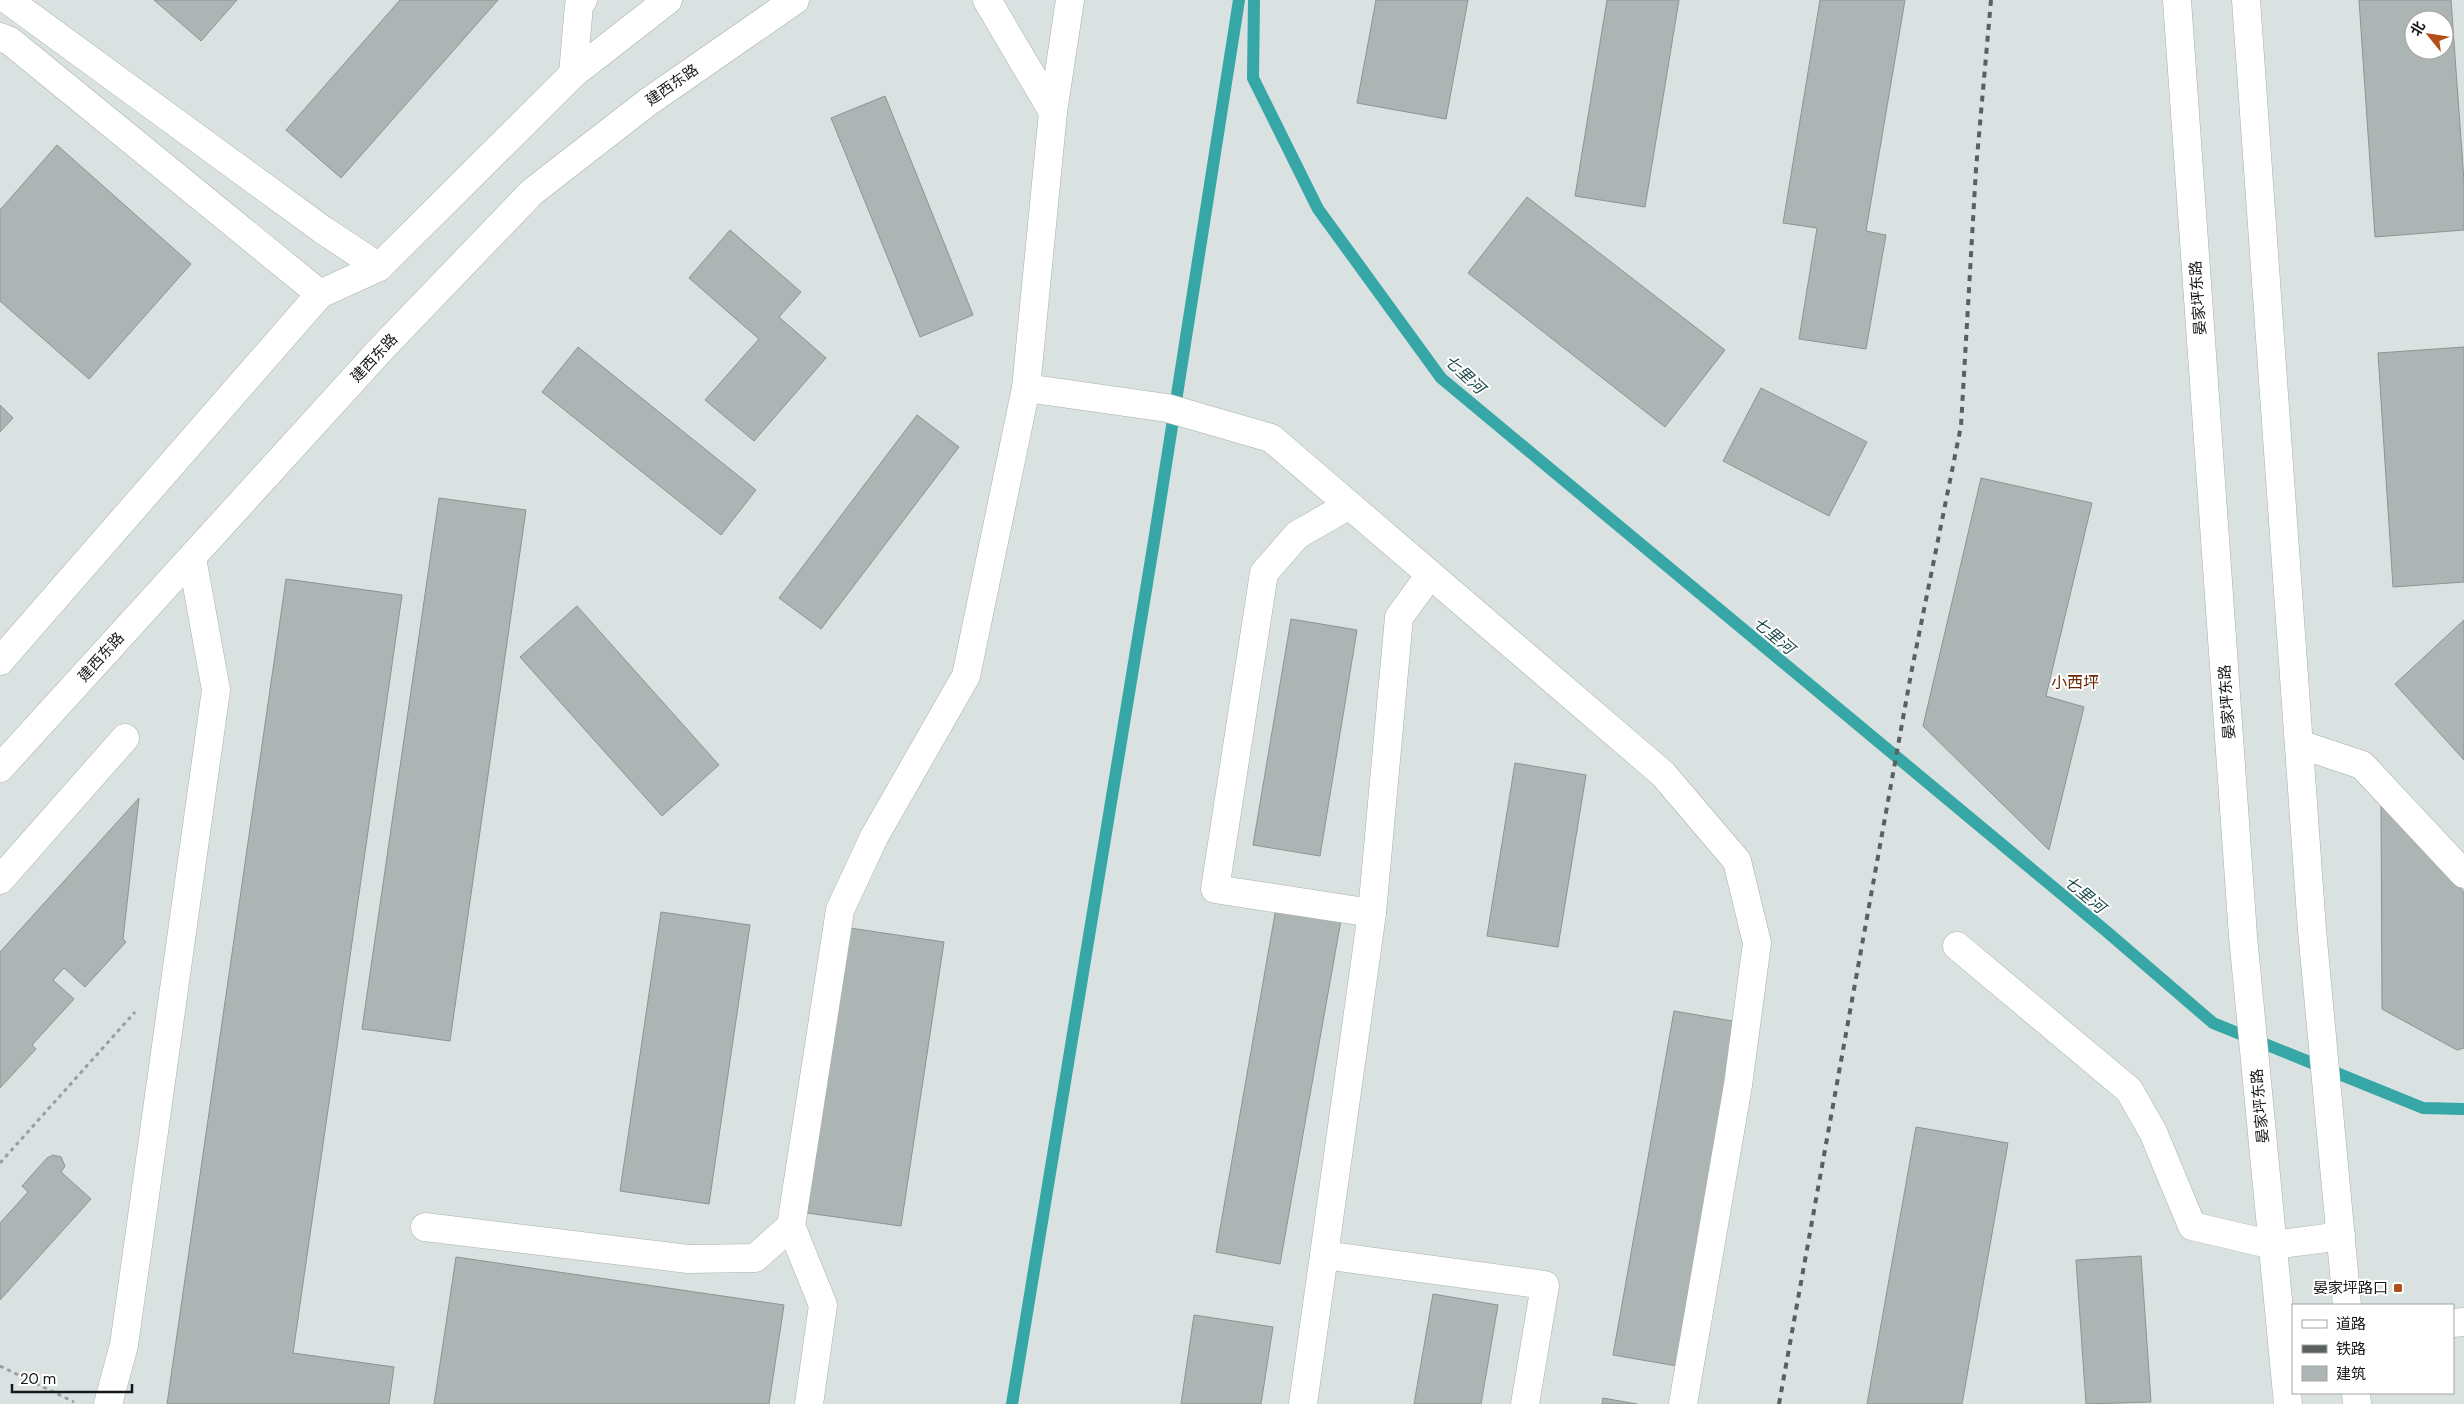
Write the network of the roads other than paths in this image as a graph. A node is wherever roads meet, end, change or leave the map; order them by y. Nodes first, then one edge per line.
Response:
1 (8, 0) edge
2 (583, 0) edge
3 (668, 0) edge
4 (795, 0) edge
5 (987, 0) edge
6 (1070, 0) edge
7 (2177, 0) edge
8 (2246, 0) edge
9 (0, 37) edge
10 (572, 74) junction
11 (1053, 112) junction
12 (379, 267) junction
13 (320, 294) junction
14 (1026, 388) junction
15 (1349, 505) junction
16 (192, 558) junction
17 (1430, 575) junction
18 (0, 661) edge
19 (125, 738) dead end
20 (2299, 744) junction
21 (0, 768) edge
22 (2464, 874) edge
23 (0, 880) edge
24 (1372, 912) junction
25 (1957, 946) dead end
26 (791, 1226) junction
27 (425, 1227) dead end
28 (2341, 1236) junction
29 (2273, 1245) junction
30 (1324, 1255) junction
31 (2347, 1304) edge
32 (108, 1404) edge
33 (809, 1404) edge
34 (1303, 1404) edge
35 (1525, 1404) edge
36 (1683, 1404) edge
37 (2288, 1404) edge

1 - 12 main road
2 - 10 main road
3 - 10 main road
4 - 16 main road, 建西东路
5 - 11 main road
6 - 11 main road
7 - 29 main road, 晏家坪东路
8 - 20 main road
9 - 13 main road
10 - 12 main road
11 - 14 main road
12 - 13 main road
13 - 18 main road
14 - 15 main road
14 - 26 main road
15 - 17 main road
15 - 24 main road
16 - 21 main road, 建西东路
16 - 32 main road
17 - 24 main road
17 - 36 main road
19 - 23 main road
20 - 22 main road
20 - 28 main road
24 - 30 main road
25 - 29 main road
26 - 27 main road
26 - 33 main road
28 - 29 main road
28 - 31 main road
29 - 37 main road, 晏家坪东路
30 - 34 main road
30 - 35 main road

